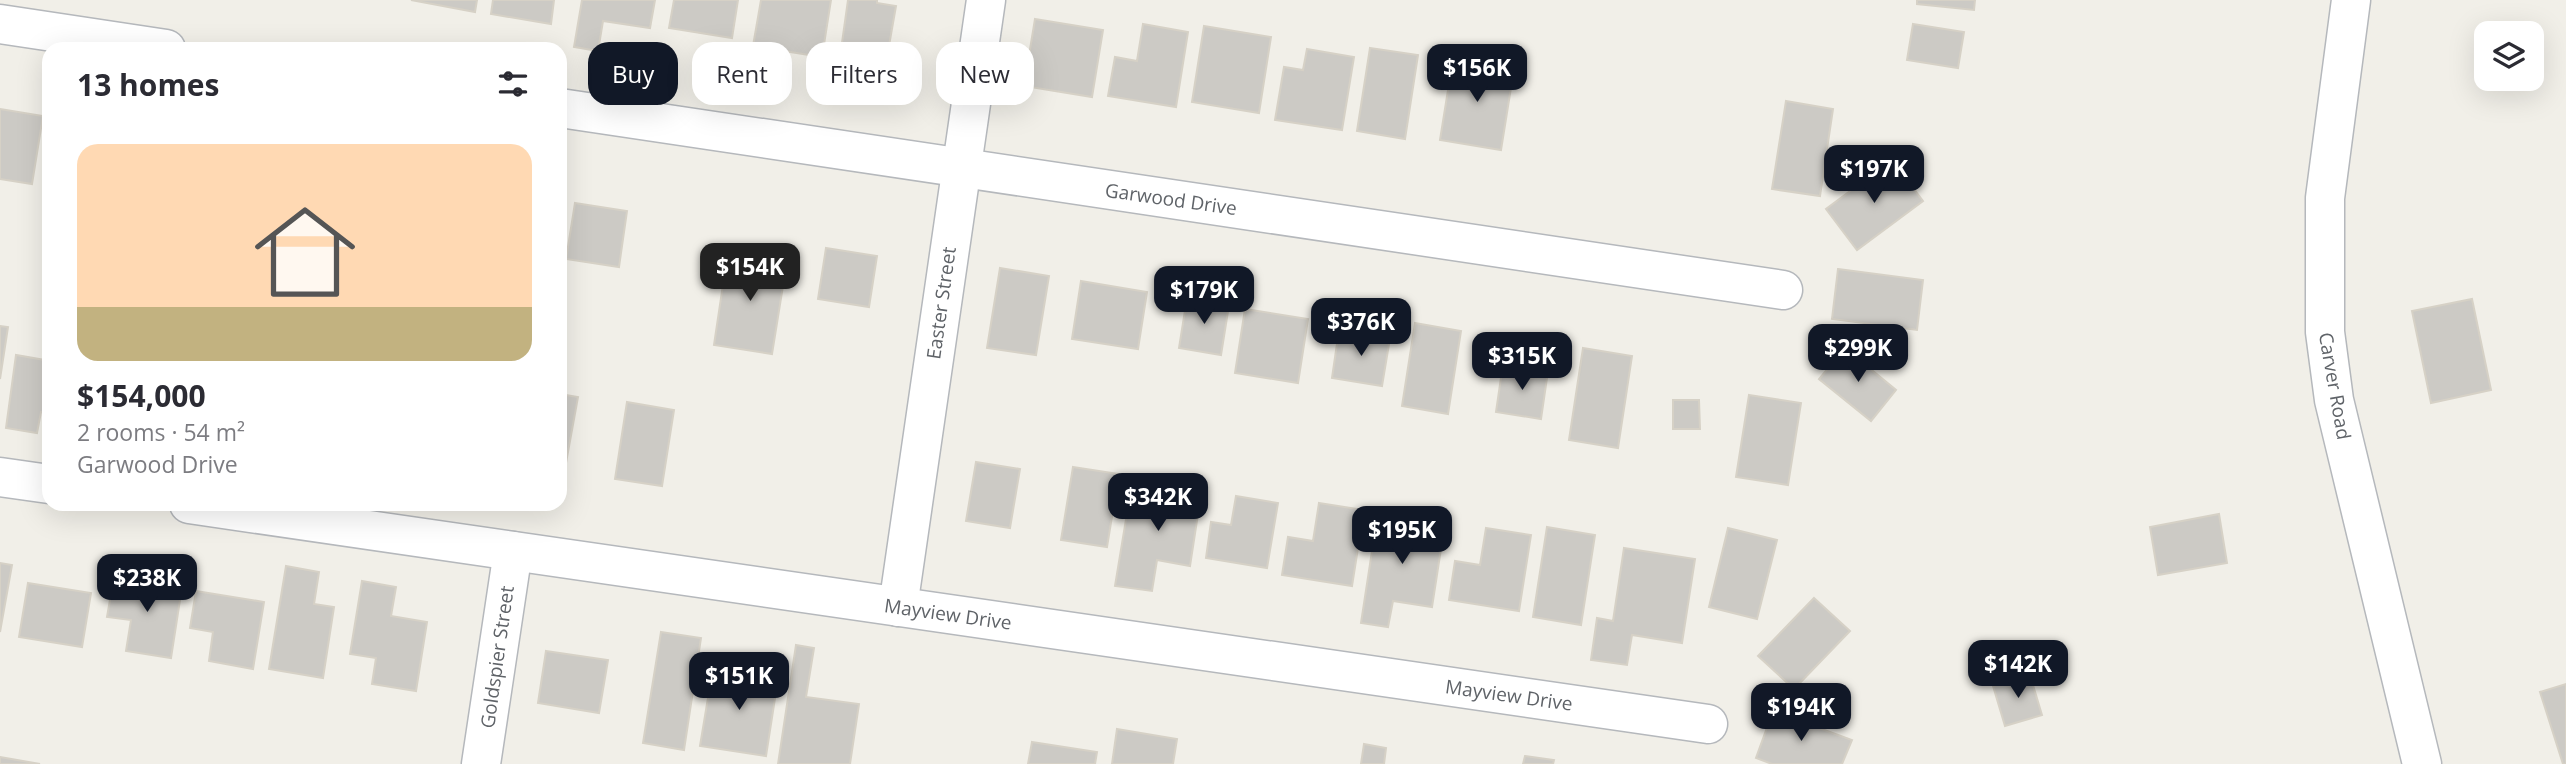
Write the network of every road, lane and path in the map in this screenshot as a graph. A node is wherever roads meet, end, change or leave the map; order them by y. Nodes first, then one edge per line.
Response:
1 (986, 0) edge
2 (2351, 0) edge
3 (0, 24) edge
4 (120, 42) edge
5 (567, 109) edge
6 (960, 167) junction
7 (1783, 290) dead end
8 (0, 477) edge
9 (42, 483) edge
10 (237, 511) edge
11 (513, 551) junction
12 (898, 607) junction
13 (1707, 724) dead end
14 (481, 764) edge
15 (2422, 764) edge

1 - 6 street, Easter Street
2 - 15 street, Carver Road
3 - 4 street
5 - 6 street, Garwood Drive
6 - 7 street, Garwood Drive
6 - 12 street, Easter Street
8 - 9 street
10 - 11 street, Mayview Drive
11 - 12 street, Mayview Drive
11 - 14 street, Goldspier Street
12 - 13 street, Mayview Drive

